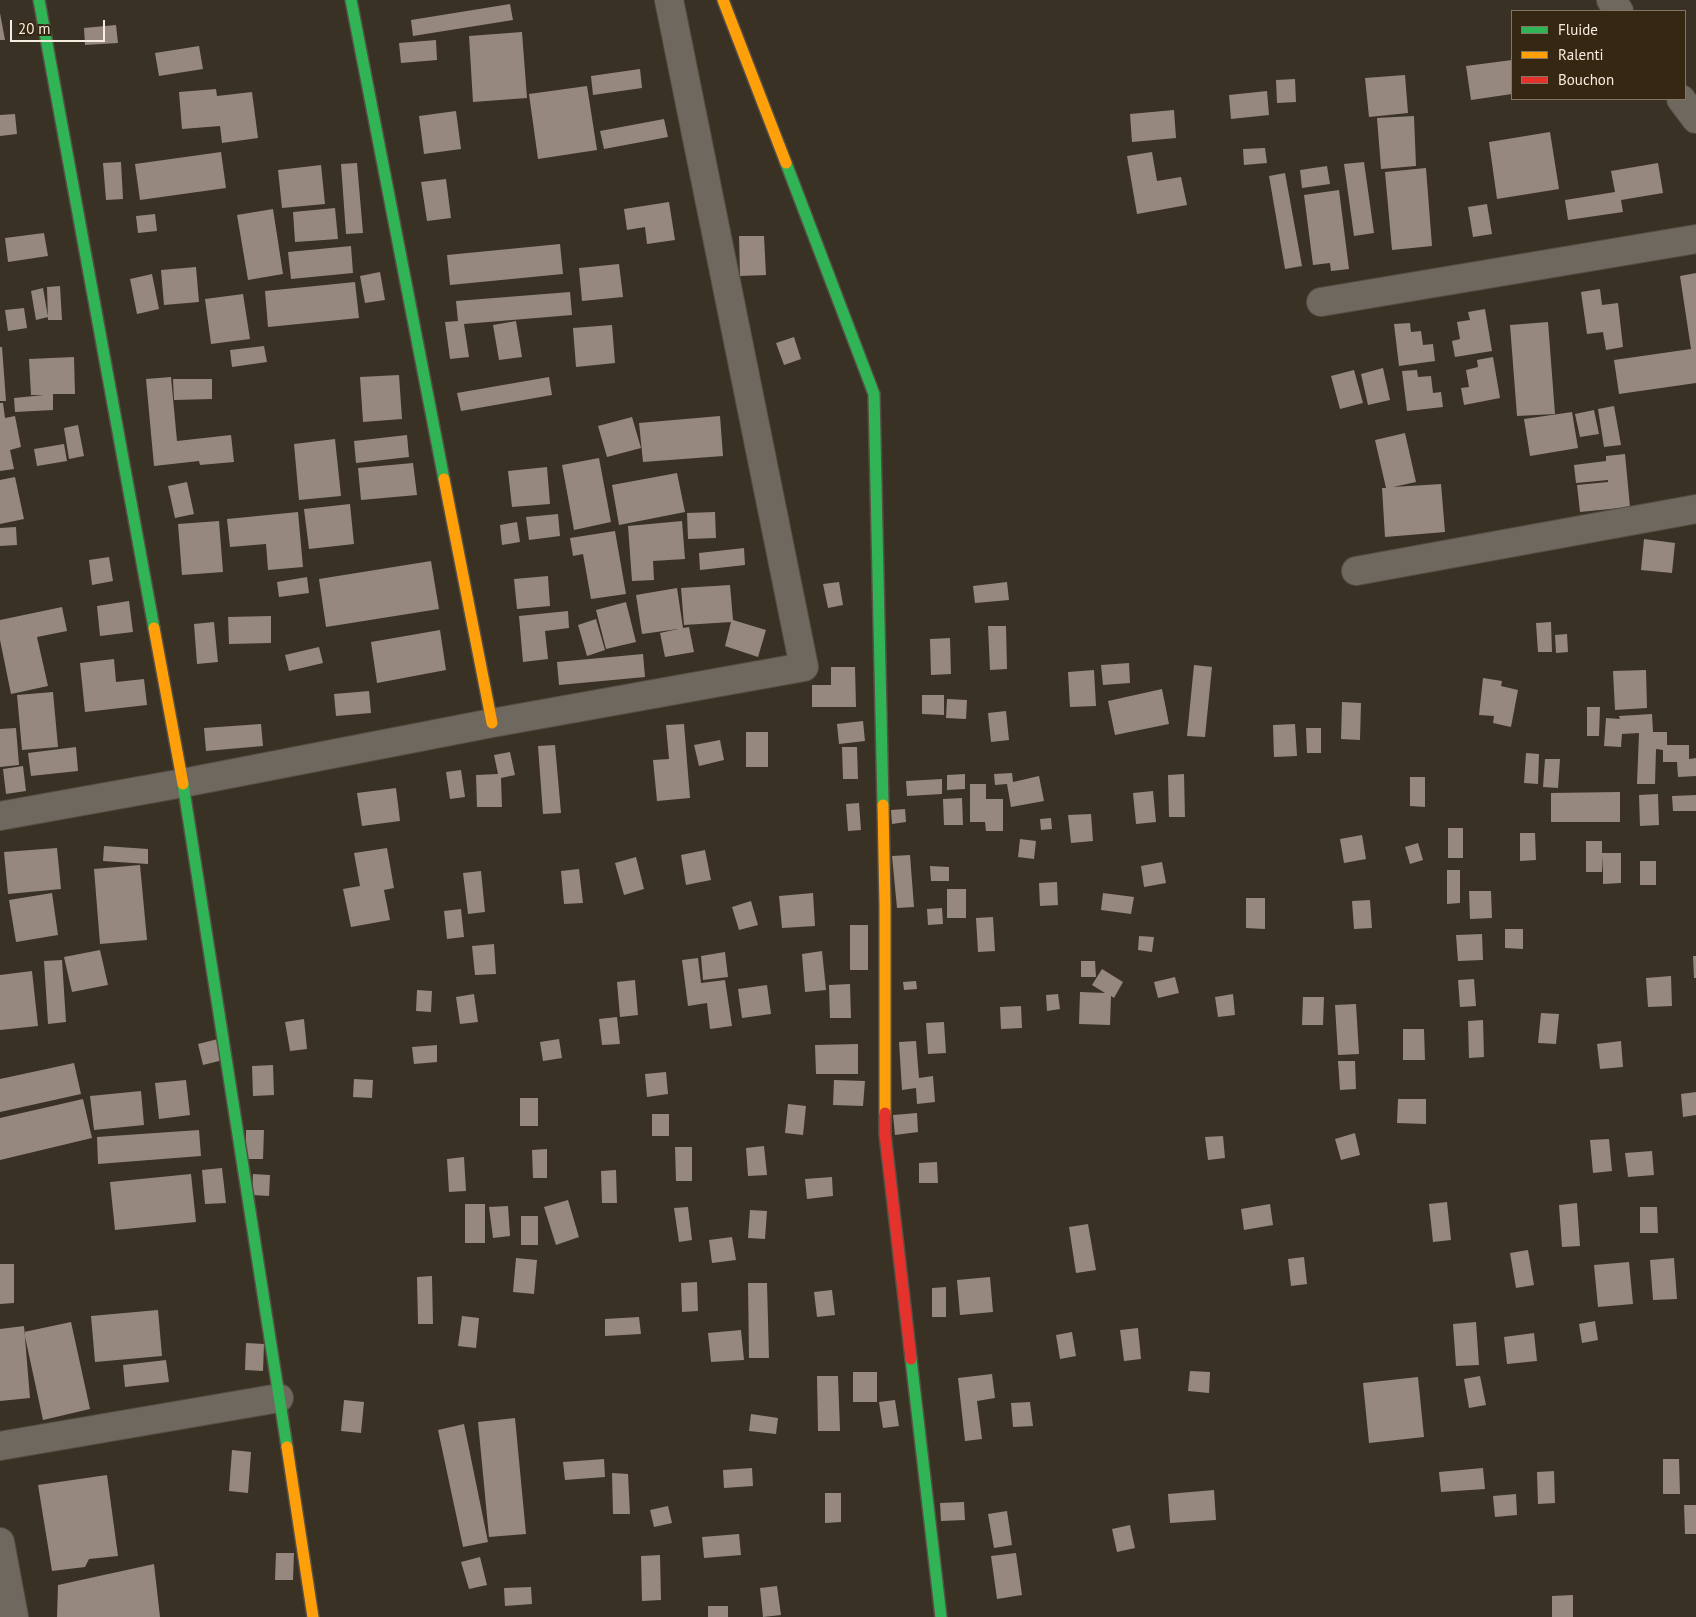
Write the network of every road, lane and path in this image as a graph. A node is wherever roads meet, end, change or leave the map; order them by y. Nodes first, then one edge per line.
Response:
1 (39, 0) edge
2 (351, 0) edge
3 (669, 0) edge
4 (723, 0) edge
5 (1682, 100) edge
6 (1696, 120) edge
7 (1696, 239) edge
8 (1321, 302) dead end
9 (1696, 509) edge
10 (1356, 571) dead end
11 (492, 723) junction
12 (182, 783) junction
13 (0, 816) edge
14 (279, 1398) junction
15 (0, 1446) edge
16 (0, 1542) edge
17 (14, 1617) edge
18 (313, 1617) edge
19 (941, 1617) edge

1 - 12 street
2 - 11 street
3 - 11 street
4 - 19 street
5 - 6 street
7 - 8 street
9 - 10 street
11 - 12 street
12 - 13 street
12 - 14 street
14 - 15 street
14 - 18 street
16 - 17 street

